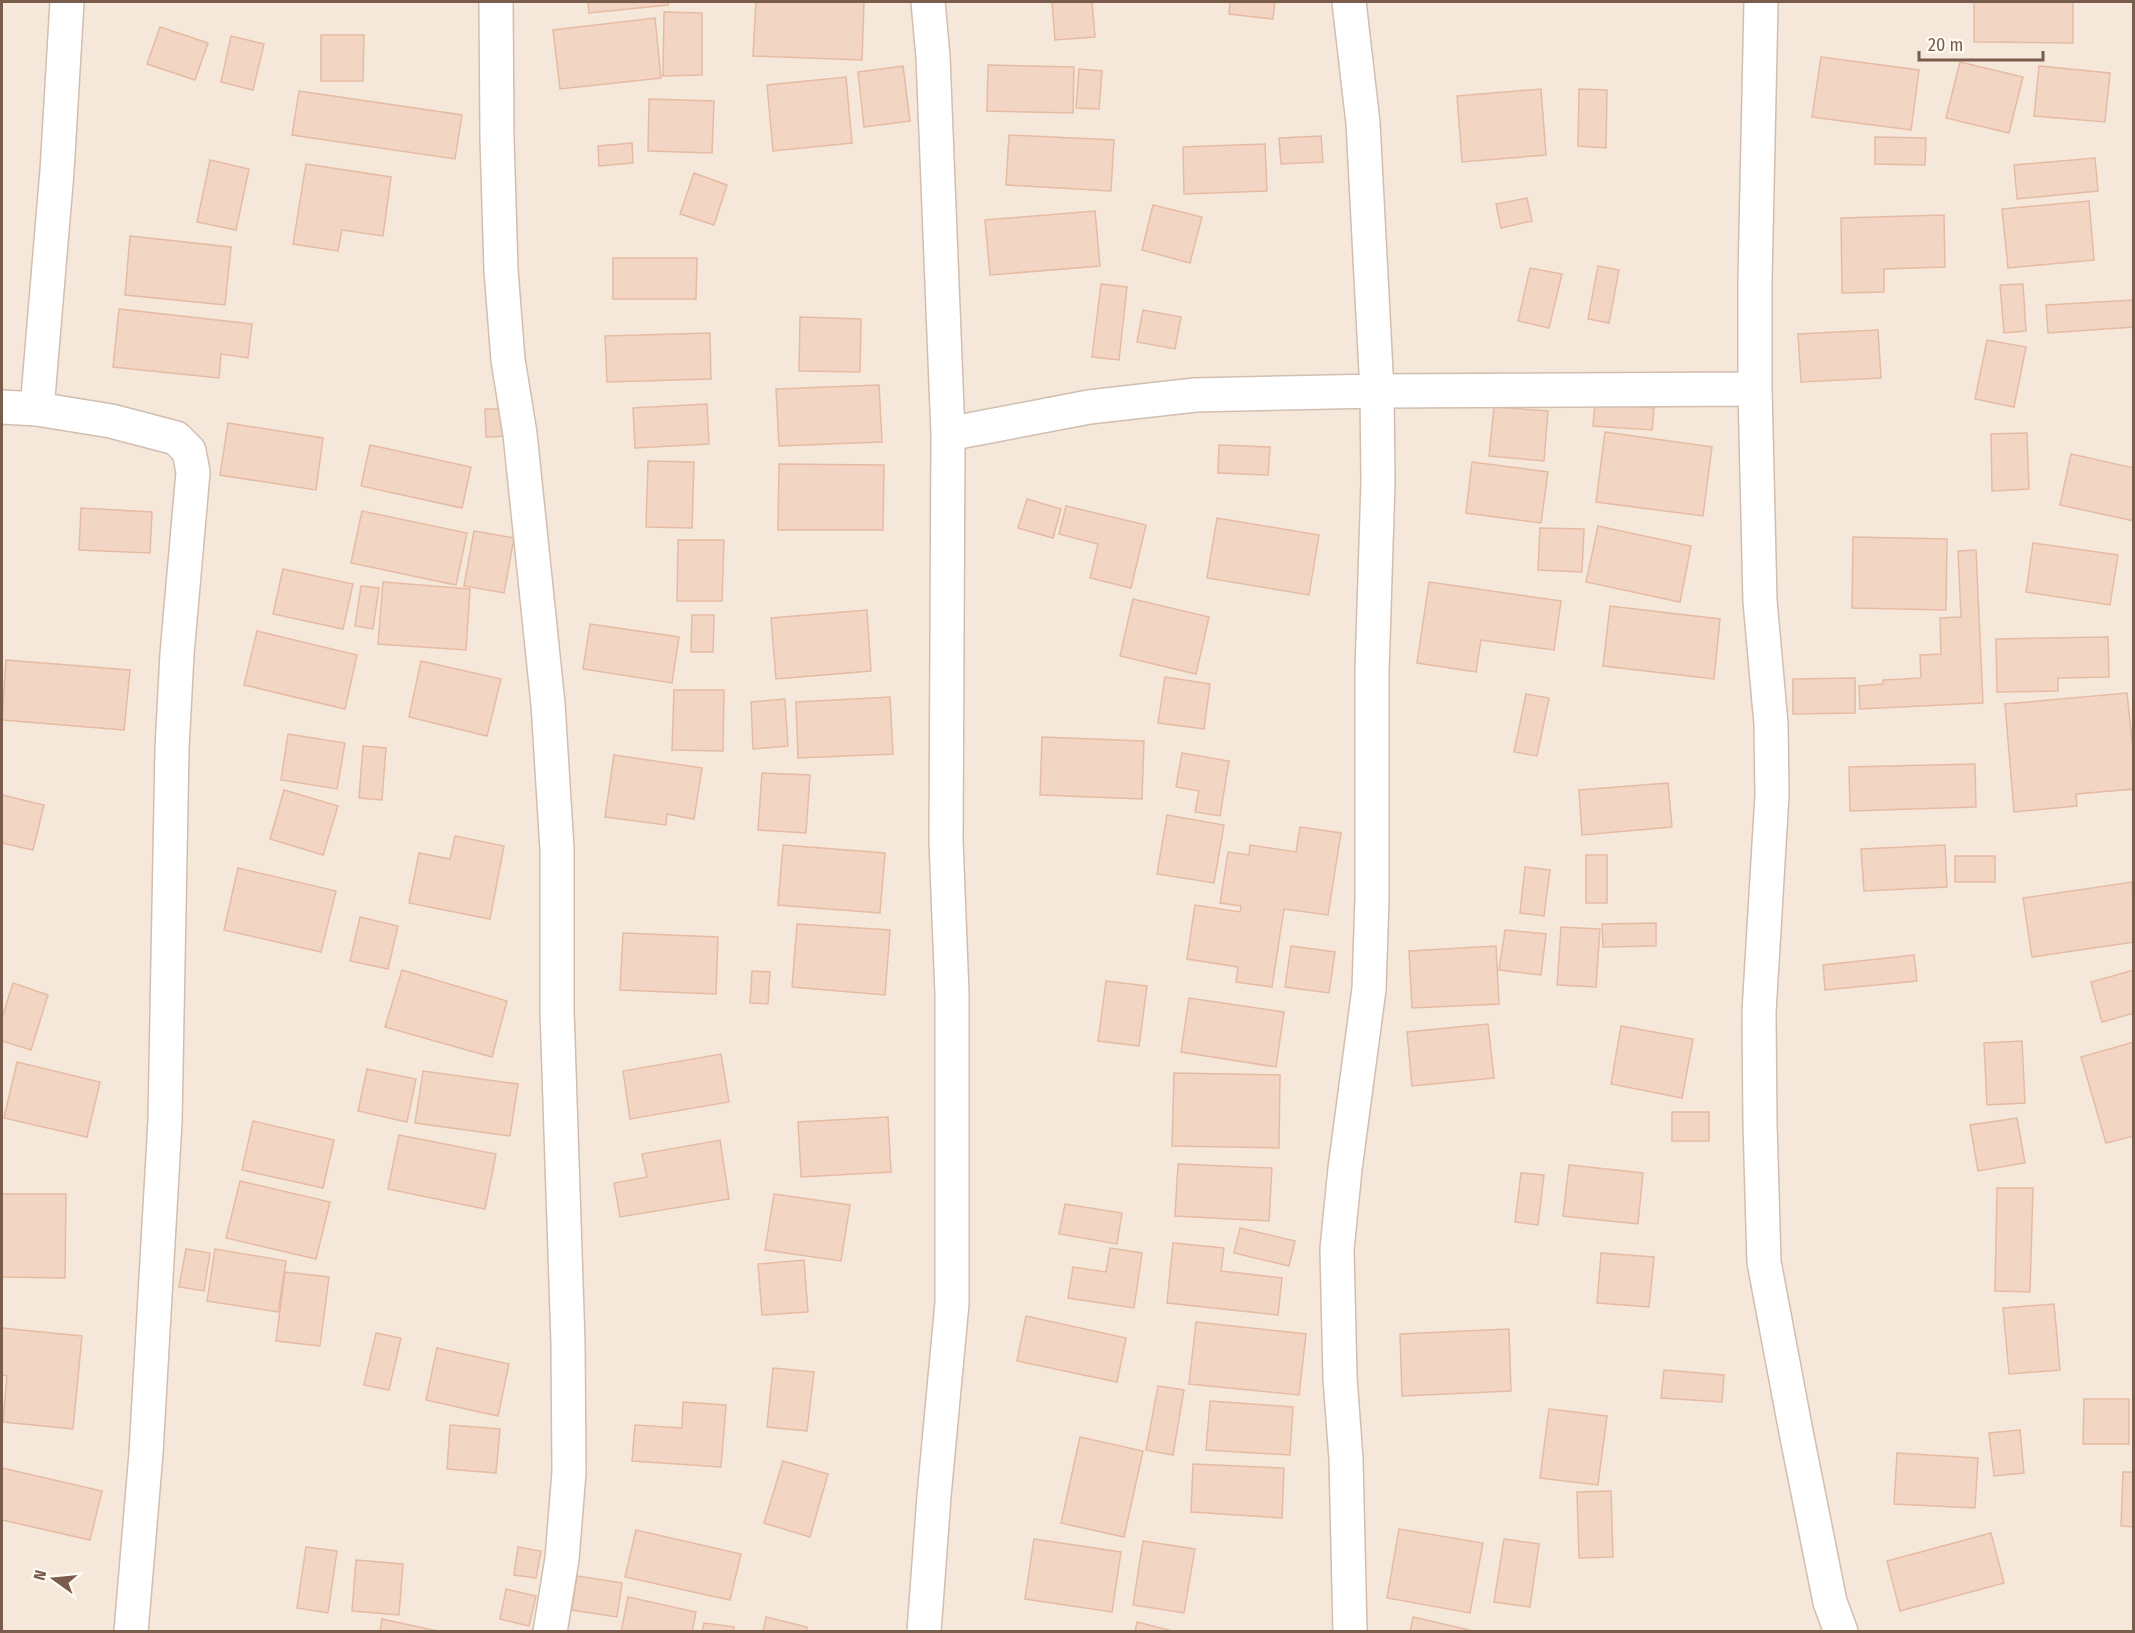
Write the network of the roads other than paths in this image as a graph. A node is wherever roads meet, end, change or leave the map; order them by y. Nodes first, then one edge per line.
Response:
1 (67, 2) edge
2 (496, 2) edge
3 (928, 2) edge
4 (1349, 2) edge
5 (1761, 2) edge
6 (1755, 389) junction
7 (1377, 391) junction
8 (2, 407) edge
9 (37, 409) junction
10 (948, 434) junction
11 (131, 1632) edge
12 (550, 1632) edge
13 (924, 1632) edge
14 (1350, 1632) edge
15 (1841, 1632) edge

1 - 9 street
2 - 12 street
3 - 10 street
4 - 7 street
5 - 6 street
6 - 7 street
6 - 15 street
7 - 10 street
7 - 14 street
8 - 9 street
9 - 11 street
10 - 13 street

